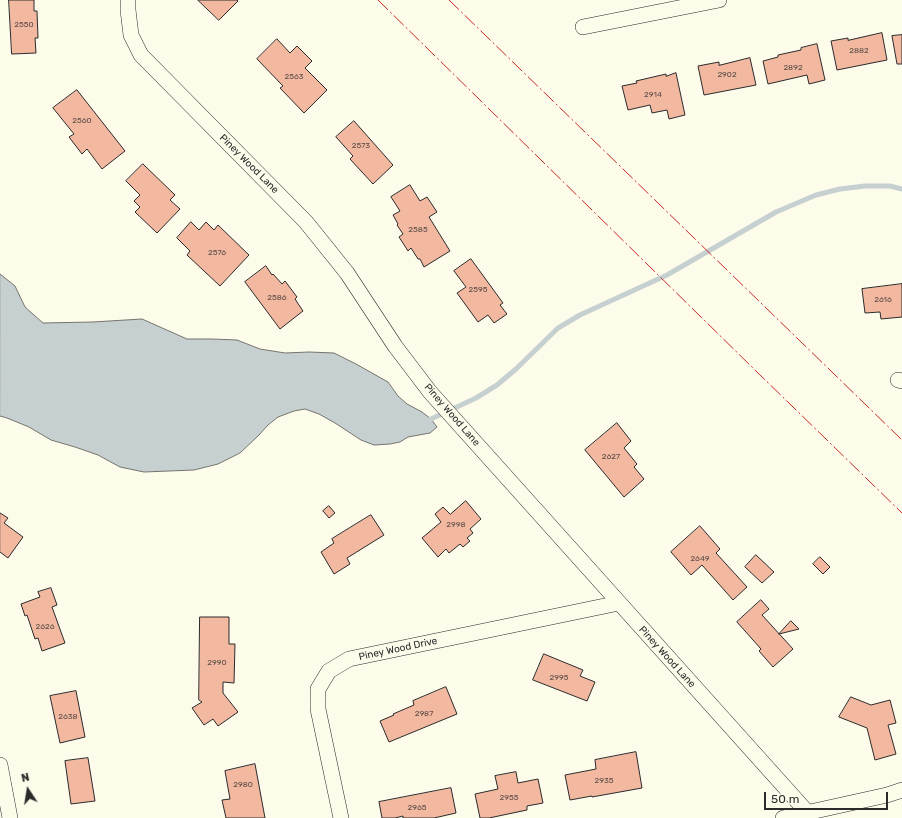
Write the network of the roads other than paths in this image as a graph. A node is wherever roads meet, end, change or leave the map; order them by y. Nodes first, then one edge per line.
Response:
1 (128, 0) edge
2 (719, 0) edge
3 (582, 28) dead end
4 (619, 603) junction
5 (0, 765) edge
6 (902, 790) edge
7 (808, 813) junction
8 (10, 818) edge
9 (341, 818) edge
10 (783, 818) edge

1 - 4 street, Piney Wood Lane
2 - 3 street
4 - 7 street, Piney Wood Lane
4 - 9 street, Piney Wood Drive
5 - 8 street
6 - 7 street
7 - 10 street

